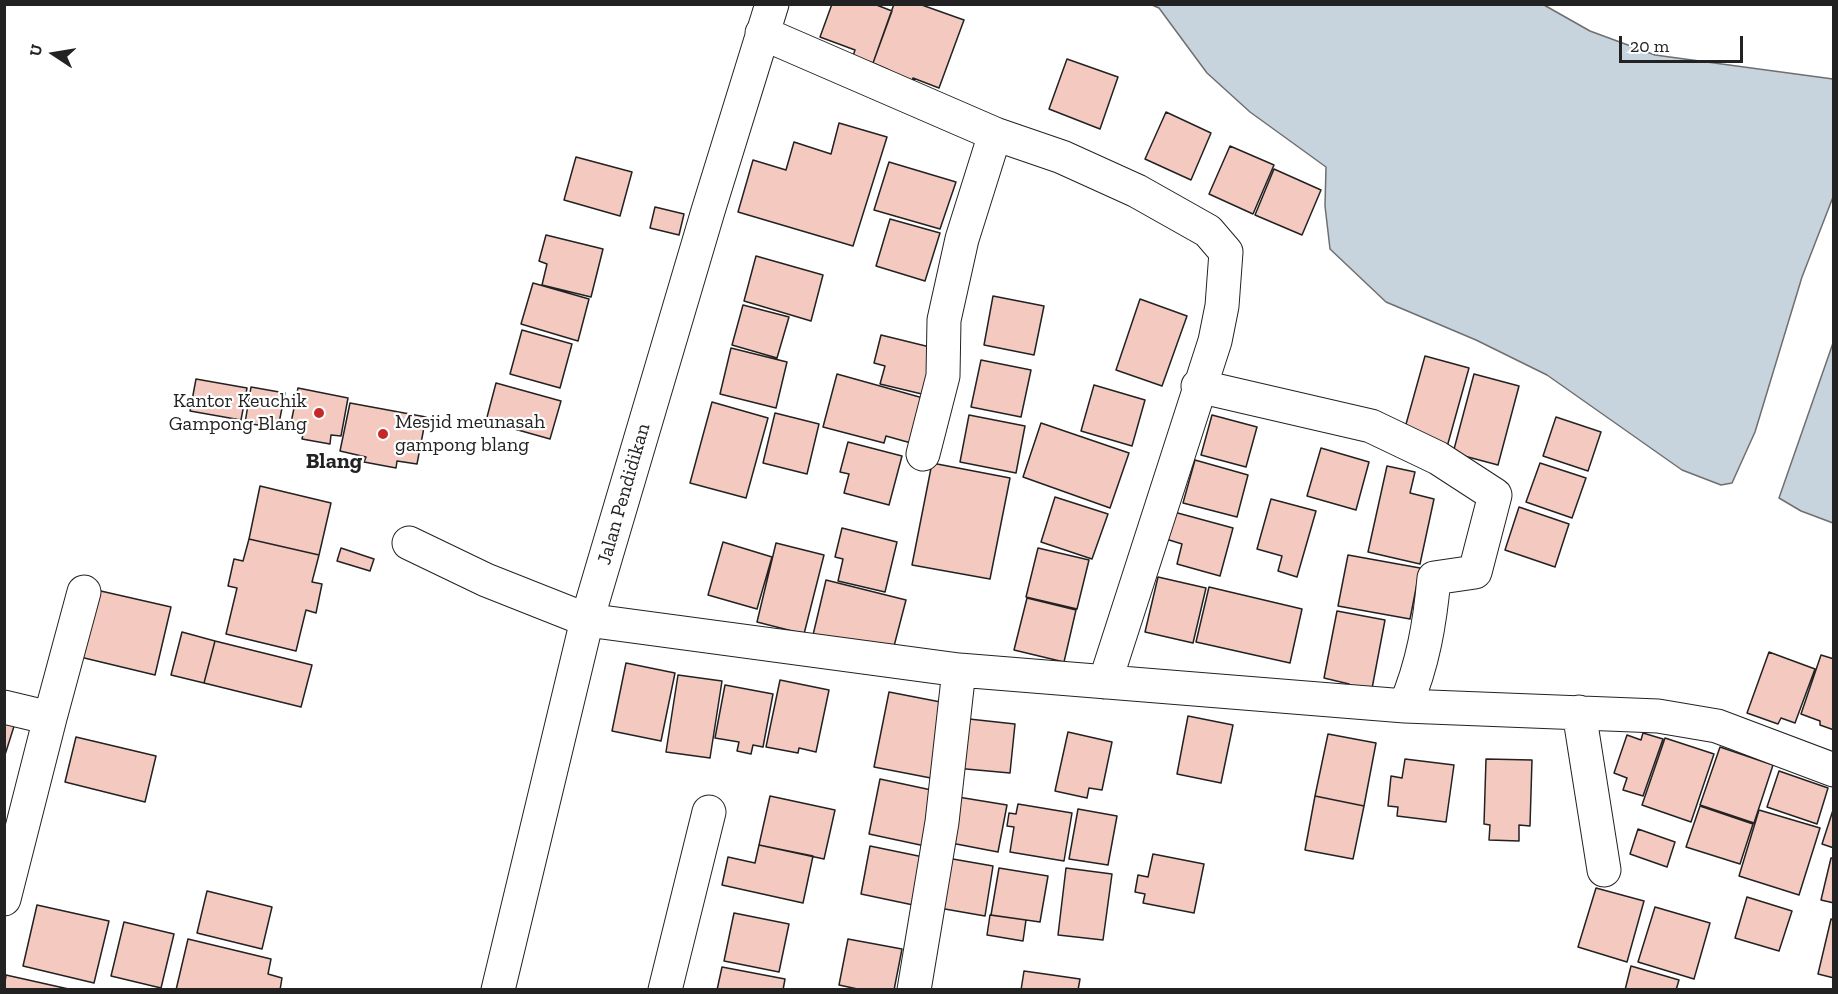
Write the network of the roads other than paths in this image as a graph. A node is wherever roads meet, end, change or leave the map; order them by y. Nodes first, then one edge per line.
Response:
1 (767, 19) edge
2 (995, 134) junction
3 (1198, 386) junction
4 (923, 454) dead end
5 (409, 543) dead end
6 (84, 592) dead end
7 (587, 620) junction
8 (959, 669) junction
9 (1105, 682) junction
10 (1405, 706) junction
11 (4, 707) edge
12 (1578, 712) junction
13 (50, 718) junction
14 (1833, 770) edge
15 (709, 812) dead end
16 (1604, 870) dead end
17 (4, 899) edge
18 (498, 990) edge
19 (665, 990) edge
20 (914, 990) edge

1 - 2 street
1 - 7 street, Jalan Pendidikan
2 - 3 street
2 - 4 street
3 - 9 street
3 - 10 street
5 - 7 street
6 - 13 street
7 - 8 street
7 - 18 street, Jalan Pendidikan
8 - 9 street
8 - 20 street
9 - 10 street
10 - 12 street
11 - 13 street
12 - 14 street
12 - 16 street
13 - 17 street
15 - 19 street

